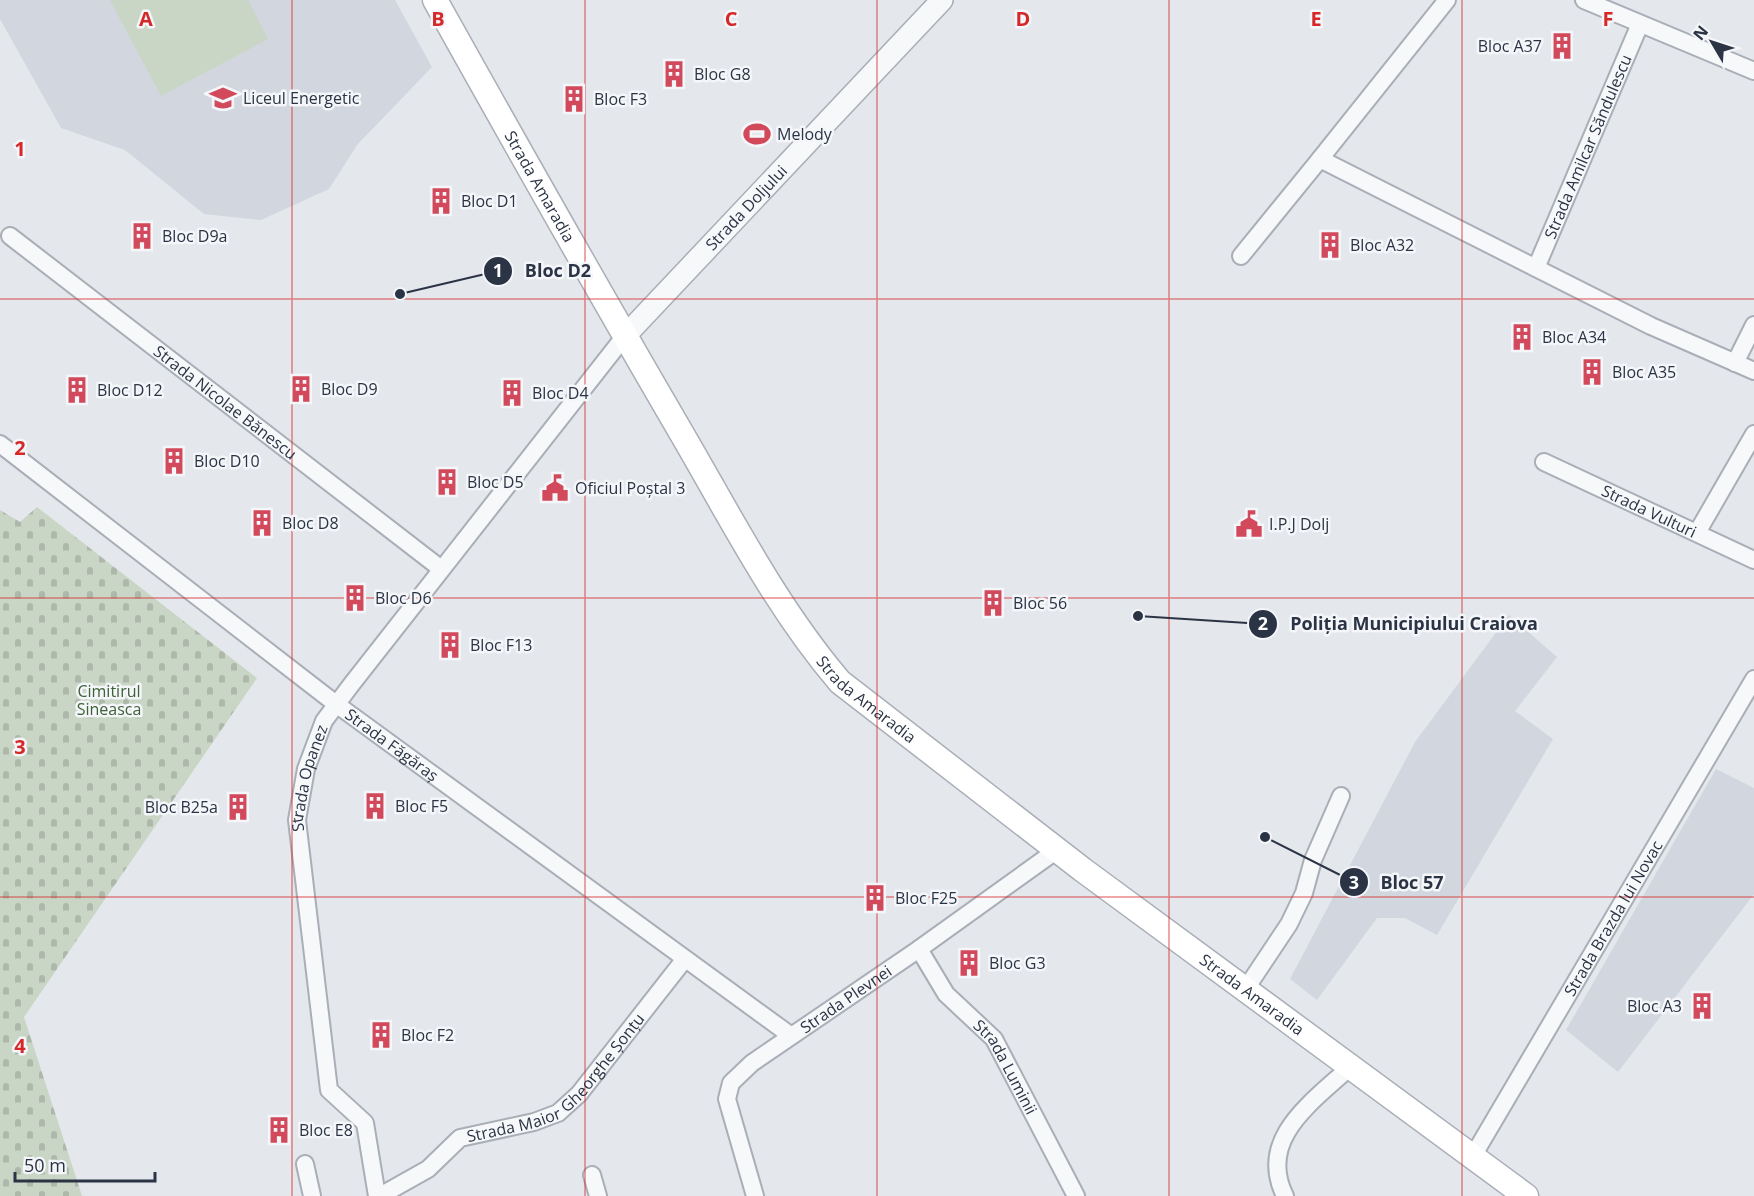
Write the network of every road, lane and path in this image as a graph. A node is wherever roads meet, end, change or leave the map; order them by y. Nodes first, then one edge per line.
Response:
1 (435, 0) edge
2 (942, 0) edge
3 (1447, 0) edge
4 (1584, 0) edge
5 (1640, 24) junction
6 (1754, 71) edge
7 (1320, 159) junction
8 (10, 236) dead end
9 (1241, 256) dead end
10 (1536, 268) junction
11 (1754, 325) edge
12 (624, 337) junction
13 (1735, 363) junction
14 (1754, 371) edge
15 (1754, 434) edge
16 (0, 444) edge
17 (1544, 462) dead end
18 (1698, 531) junction
19 (1754, 560) edge
20 (440, 568) junction
21 (1754, 680) edge
22 (336, 704) junction
23 (1341, 796) dead end
24 (1057, 850) junction
25 (919, 949) junction
26 (684, 960) junction
27 (1245, 990) junction
28 (790, 1035) junction
29 (1352, 1066) junction
30 (1473, 1156) junction
31 (305, 1164) dead end
32 (592, 1175) dead end
33 (312, 1196) edge
34 (379, 1196) edge
35 (598, 1196) edge
36 (755, 1196) edge
37 (1076, 1196) edge
38 (1285, 1196) edge
39 (1526, 1196) edge

1 - 12 main road, Strada Amaradia
2 - 12 street, Strada Doljului
3 - 7 street
4 - 5 street
5 - 6 street
5 - 10 street, Strada Amilcar Săndulescu
7 - 9 street
7 - 10 street
8 - 20 street, Strada Nicolae Bănescu
10 - 13 street
11 - 13 street
12 - 20 street, Strada Opanez
12 - 24 main road, Strada Amaradia
13 - 14 street
15 - 18 street
16 - 22 street, Strada Făgăraș
17 - 18 street, Strada Vulturi
18 - 19 street, Strada Vulturi
20 - 22 street, Strada Opanez
21 - 30 street, Strada Brazda lui Novac
22 - 26 street, Strada Făgăraș
22 - 34 street, Strada Opanez
23 - 27 street
24 - 25 street, Strada Plevnei
24 - 27 main road, Strada Amaradia
25 - 28 street, Strada Plevnei
25 - 37 street, Strada Luminii
26 - 28 street, Strada Făgăraș
26 - 34 street, Strada Maior Gheorghe Șonțu
27 - 29 main road, Strada Amaradia
28 - 36 street, Strada Plevnei
29 - 30 main road, Strada Amaradia
29 - 38 street
30 - 39 main road, Strada Amaradia
31 - 33 street
32 - 35 street

